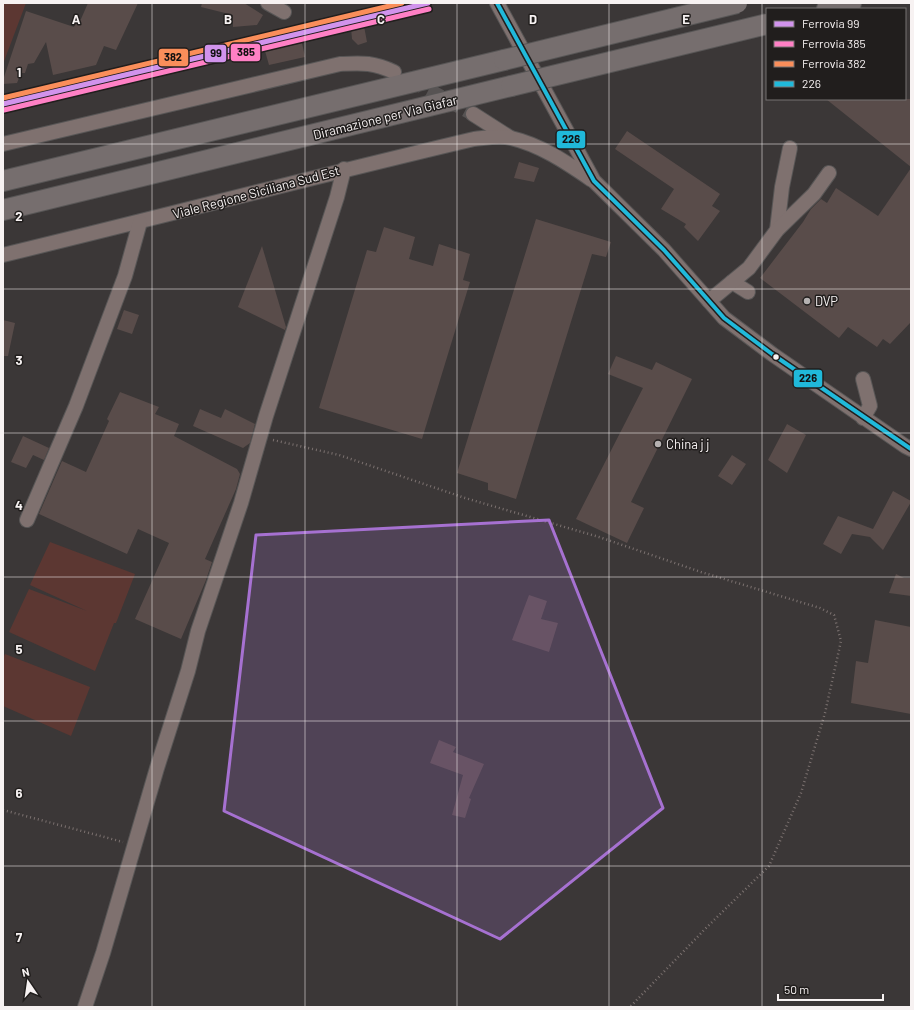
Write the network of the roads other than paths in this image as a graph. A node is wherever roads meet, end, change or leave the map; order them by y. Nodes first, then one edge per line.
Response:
1 (268, 3) edge
2 (497, 3) edge
3 (737, 3) edge
4 (851, 3) edge
5 (831, 8) edge
6 (284, 12) dead end
7 (766, 24) edge
8 (394, 72) dead end
9 (473, 114) tunnel mouth
10 (511, 138) junction
11 (3, 144) edge
12 (790, 148) dead end
13 (344, 169) junction
14 (829, 173) dead end
15 (3, 181) edge
16 (594, 181) junction
17 (3, 210) edge
18 (140, 222) junction
19 (777, 230) junction
20 (3, 255) edge
21 (732, 282) junction
22 (748, 292) dead end
23 (709, 301) junction
24 (864, 379) dead end
25 (862, 418) junction
26 (911, 449) edge
27 (27, 520) dead end
28 (85, 1007) edge

1 - 6 street
2 - 16 street
3 - 15 highway, Diramazione per Via Giafar, bridge
4 - 5 highway
7 - 17 highway, Diramazione per Via Giafar, bridge
8 - 11 street
9 - 10 street, Viale Regione Siciliana Sud Est
10 - 13 street, Viale Regione Siciliana Sud Est
10 - 16 street, Viale Regione Siciliana Sud Est
12 - 19 street
13 - 18 street, Viale Regione Siciliana Sud Est
13 - 28 street
14 - 19 street
16 - 23 street
18 - 20 street, Viale Regione Siciliana Sud Est
18 - 27 street
19 - 21 street
21 - 22 street
21 - 23 street
23 - 25 street
24 - 25 street
25 - 26 street

